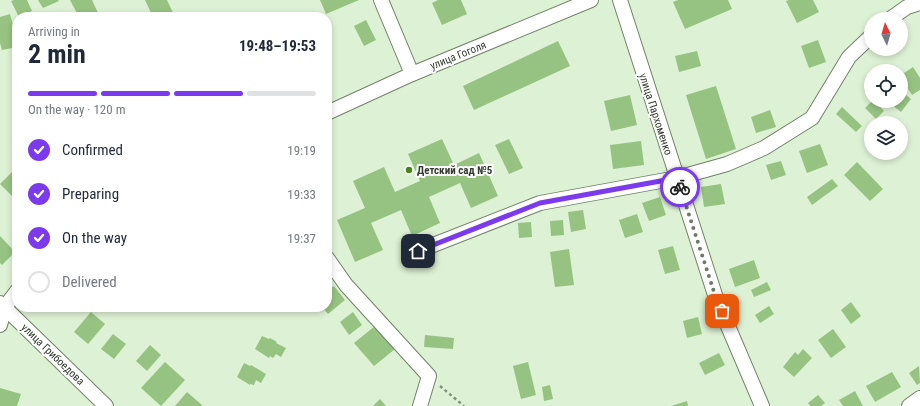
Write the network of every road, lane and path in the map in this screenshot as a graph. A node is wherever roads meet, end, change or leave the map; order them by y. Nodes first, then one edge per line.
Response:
1 (381, 0) edge
2 (591, 0) edge
3 (620, 0) edge
4 (920, 3) edge
5 (900, 12) edge
6 (864, 43) edge
7 (412, 74) junction
8 (332, 111) edge
9 (677, 178) junction
10 (418, 251) dead end
11 (332, 265) edge
12 (12, 296) edge
13 (2, 305) edge
14 (0, 325) edge
15 (429, 376) junction
16 (920, 398) edge
17 (106, 406) edge
18 (420, 406) edge
19 (464, 406) edge
20 (762, 406) edge
21 (909, 406) edge

1 - 7 street
2 - 7 street, улица Гоголя
3 - 9 street, улица Пархоменко
4 - 5 street
6 - 9 street
7 - 8 street, улица Гоголя
9 - 10 street
9 - 20 street, улица Пархоменко
11 - 15 street
12 - 13 street
13 - 14 street
13 - 17 street, улица Грибоедова
15 - 18 street
15 - 19 path
16 - 21 street

